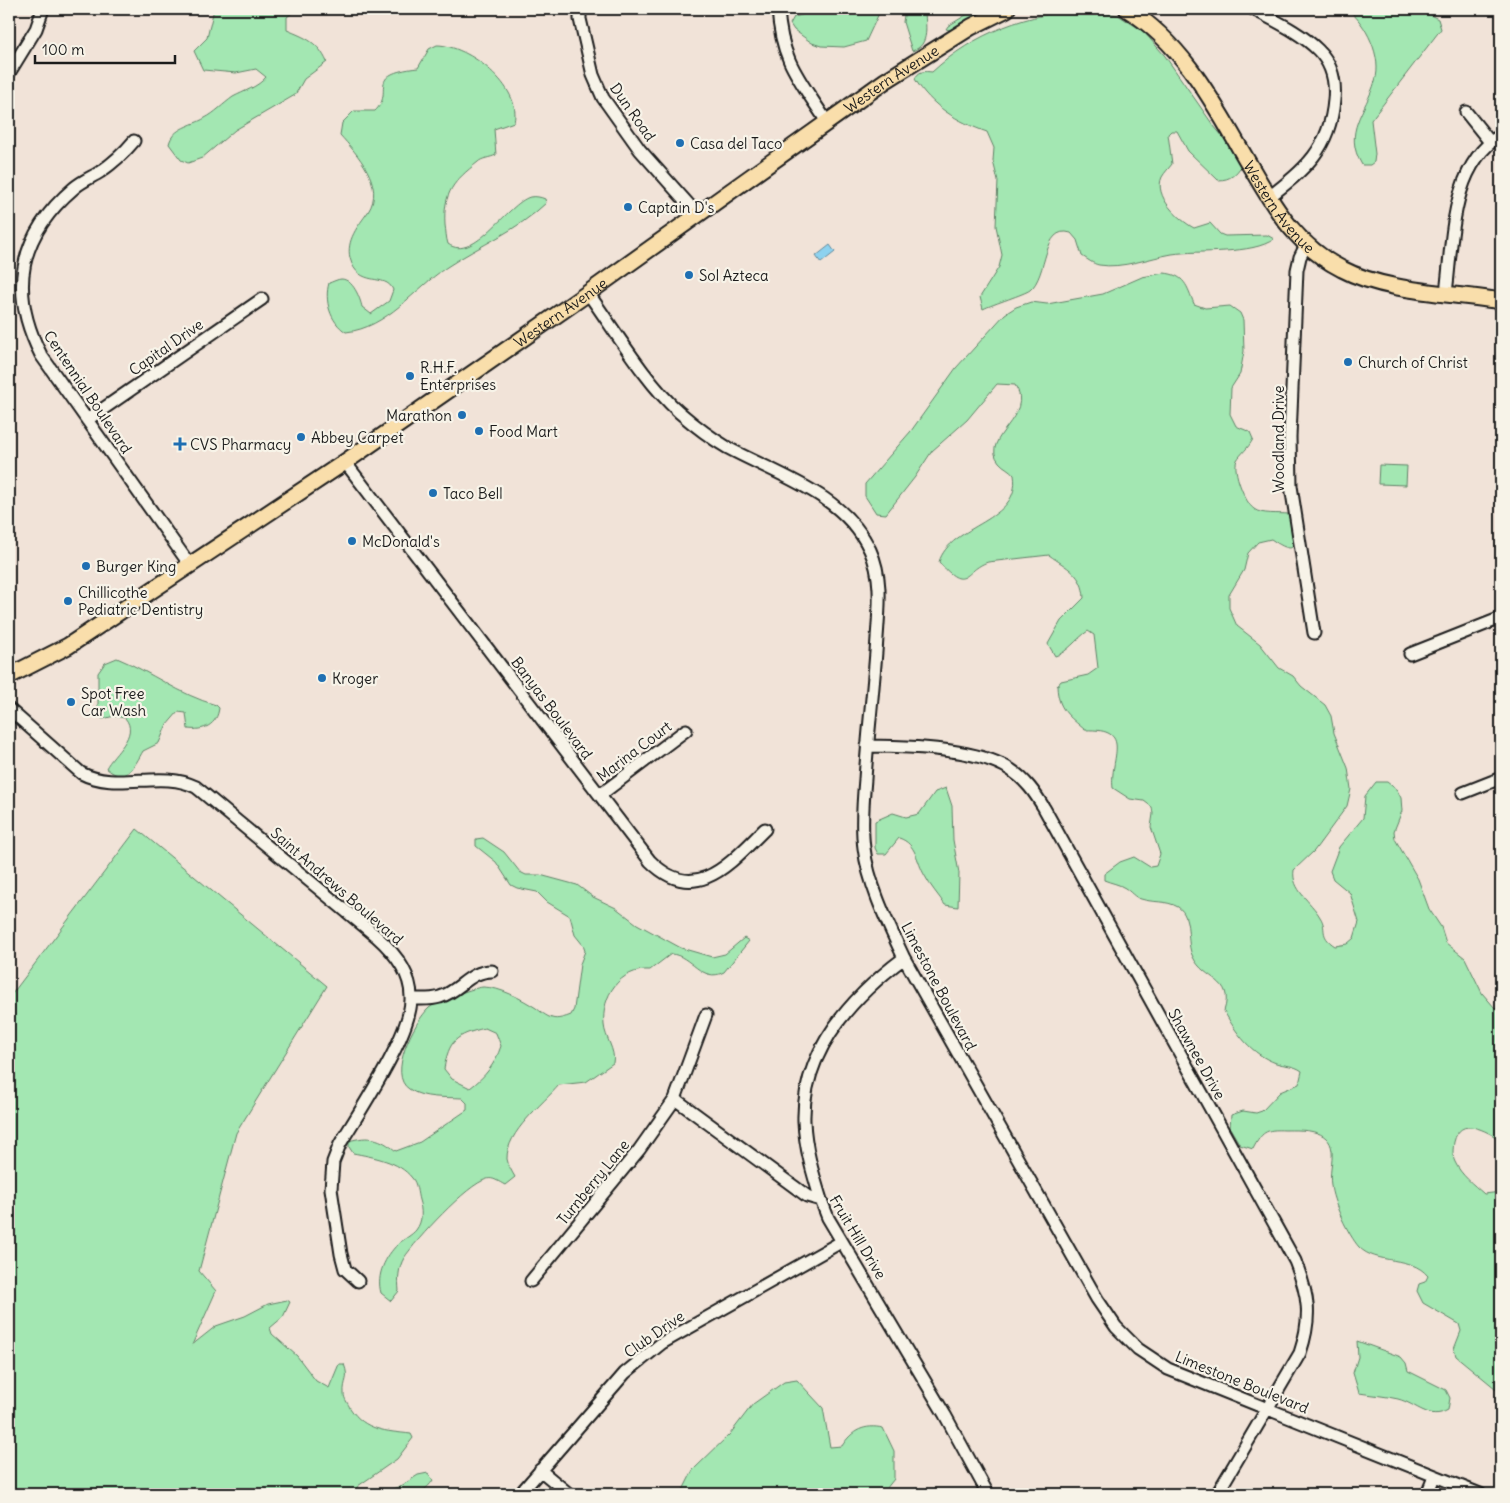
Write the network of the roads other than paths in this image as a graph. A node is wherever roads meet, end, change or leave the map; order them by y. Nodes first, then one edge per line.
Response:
1 (43, 9) edge
2 (580, 9) edge
3 (778, 9) edge
4 (1007, 9) edge
5 (1127, 9) edge
6 (1253, 9) edge
7 (9, 73) edge
8 (1466, 112) dead end
9 (827, 122) junction
10 (1501, 136) edge
11 (134, 141) dead end
12 (1490, 142) junction
13 (1268, 198) junction
14 (698, 215) junction
15 (1306, 245) junction
16 (588, 293) junction
17 (1446, 293) junction
18 (262, 299) dead end
19 (1501, 301) edge
20 (87, 420) junction
21 (344, 462) junction
22 (190, 565) junction
23 (1501, 618) edge
24 (1314, 633) dead end
25 (1410, 654) dead end
26 (9, 676) edge
27 (9, 710) edge
28 (686, 730) dead end
29 (867, 746) junction
30 (1501, 778) edge
31 (1463, 793) dead end
32 (600, 795) junction
33 (765, 829) dead end
34 (904, 958) junction
35 (492, 971) dead end
36 (412, 999) junction
37 (706, 1014) dead end
38 (675, 1099) junction
39 (821, 1200) junction
40 (842, 1242) junction
41 (358, 1281) dead end
42 (531, 1282) dead end
43 (1268, 1409) junction
44 (540, 1470) junction
45 (1434, 1477) junction
46 (520, 1494) edge
47 (569, 1494) edge
48 (988, 1494) edge
49 (1217, 1494) edge
50 (1427, 1494) edge
51 (1480, 1494) edge

1 - 7 street
2 - 14 street, Dun Road
3 - 9 street
4 - 9 main road, Western Avenue
5 - 13 main road, Western Avenue
6 - 13 street
8 - 12 street
9 - 14 main road, Western Avenue
10 - 12 street
11 - 20 street, Centennial Boulevard
12 - 17 street
13 - 15 main road, Western Avenue
14 - 16 main road, Western Avenue
15 - 17 main road, Western Avenue
15 - 24 street, Woodland Drive
16 - 21 main road, Western Avenue
16 - 29 street, Limestone Boulevard
17 - 19 main road, Western Avenue
18 - 20 street, Capital Drive
20 - 22 street, Centennial Boulevard
21 - 22 main road, Western Avenue
21 - 32 street, Banyas Boulevard
22 - 26 main road, Western Avenue
23 - 25 street
27 - 36 street, Saint Andrews Boulevard
28 - 32 street, Marina Court
29 - 34 street, Limestone Boulevard
29 - 43 street, Shawnee Drive
30 - 31 street
32 - 33 street, Banyas Boulevard
34 - 39 street
34 - 43 street, Limestone Boulevard
35 - 36 street
36 - 41 street, Saint Andrews Boulevard
37 - 38 street
38 - 39 street, Fruit Hill Drive
38 - 42 street, Turnberry Lane
39 - 40 street, Fruit Hill Drive
40 - 44 street, Club Drive
40 - 48 street, Fruit Hill Drive
43 - 45 street, Limestone Boulevard
43 - 49 street, Shawnee Drive
44 - 46 street, Club Drive
44 - 47 street
45 - 50 street
45 - 51 street, Limestone Boulevard

